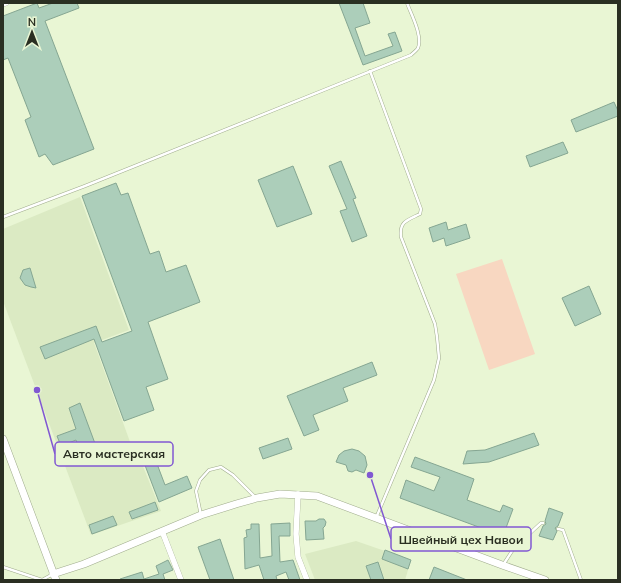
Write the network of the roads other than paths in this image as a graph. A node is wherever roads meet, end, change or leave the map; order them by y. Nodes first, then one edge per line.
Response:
1 (6, 3) edge
2 (407, 3) edge
3 (3, 4) edge
4 (370, 71) junction
5 (3, 217) edge
6 (3, 439) edge
7 (298, 494) junction
8 (257, 498) junction
9 (201, 515) junction
10 (376, 518) junction
11 (543, 523) dead end
12 (558, 529) dead end
13 (162, 532) junction
14 (502, 565) junction
15 (3, 567) edge
16 (54, 577) edge
17 (42, 580) edge
18 (181, 580) edge
19 (307, 580) edge
20 (545, 580) edge
21 (581, 580) edge

1 - 3 street
2 - 4 lane
4 - 5 lane
4 - 10 lane
6 - 16 street
7 - 8 street
7 - 10 street
7 - 19 street
8 - 9 street
8 - 9 lane
9 - 13 street
10 - 14 street
11 - 14 lane
12 - 21 lane
13 - 16 street
13 - 18 street
14 - 20 street
15 - 17 lane
16 - 17 lane

